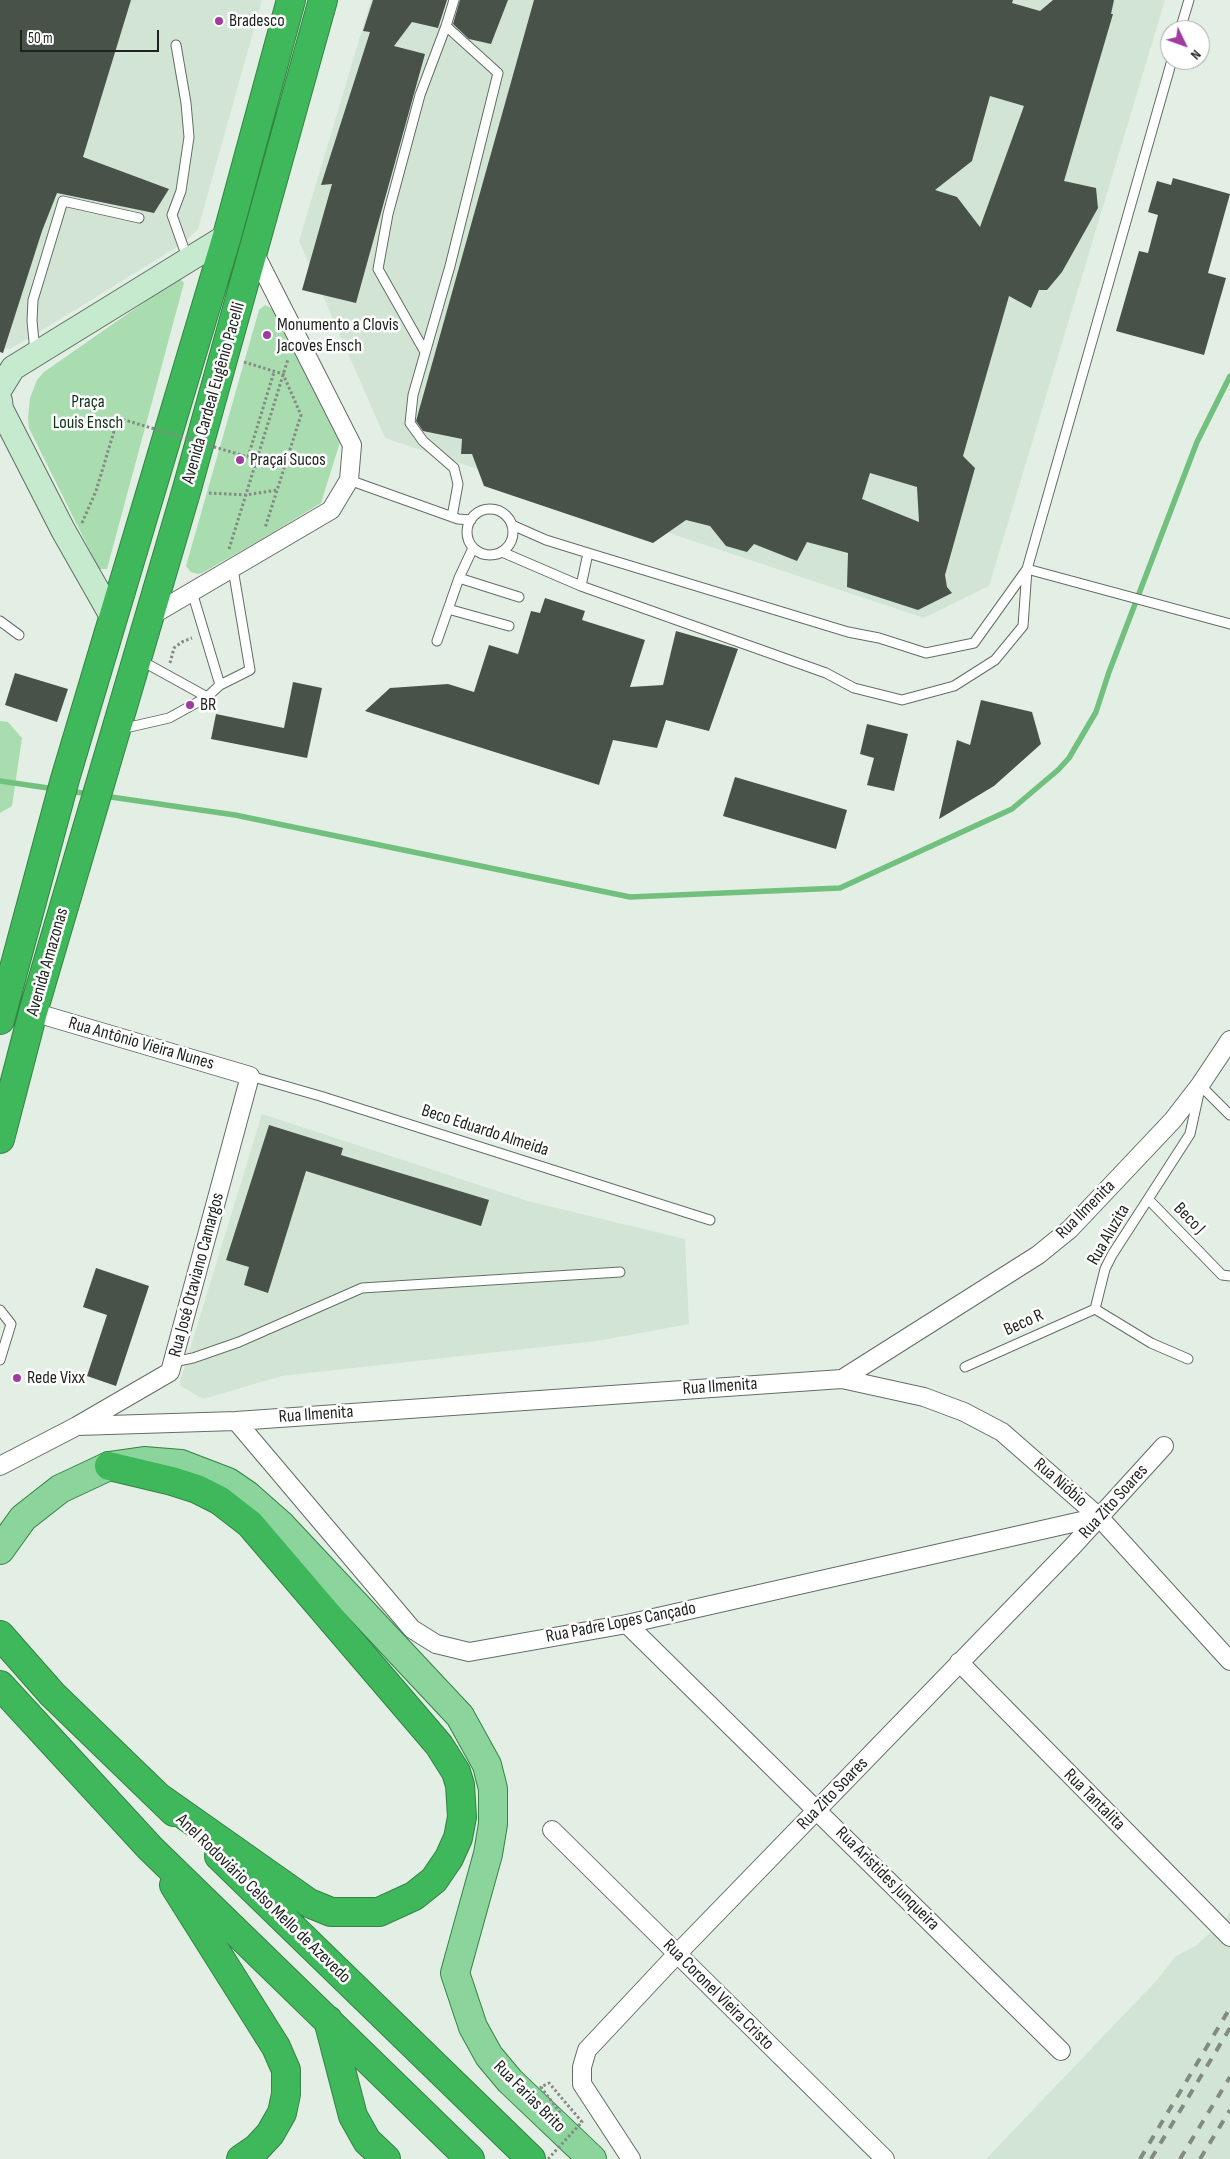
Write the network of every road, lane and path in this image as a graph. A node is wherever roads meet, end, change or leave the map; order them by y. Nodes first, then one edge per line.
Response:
1 (291, 0) edge
2 (323, 0) edge
3 (454, 0) edge
4 (1189, 0) edge
5 (1183, 20) edge
6 (446, 26) junction
7 (176, 44) dead end
8 (1169, 70) edge
9 (138, 218) dead end
10 (227, 236) junction
11 (254, 252) junction
12 (188, 260) junction
13 (295, 336) junction
14 (426, 352) junction
15 (35, 354) junction
16 (224, 356) junction
17 (6, 367) edge
18 (274, 372) junction
19 (284, 374) junction
20 (0, 402) edge
21 (349, 480) junction
22 (277, 490) junction
23 (186, 492) junction
24 (246, 495) junction
25 (452, 517) junction
26 (471, 520) junction
27 (512, 525) junction
28 (72, 547) junction
29 (474, 548) junction
30 (502, 552) junction
31 (588, 553) junction
32 (257, 555) junction
33 (1027, 568) junction
34 (227, 572) junction
35 (459, 578) junction
36 (582, 586) junction
37 (192, 592) junction
38 (519, 597) dead end
39 (448, 609) junction
40 (149, 617) junction
41 (113, 618) junction
42 (0, 621) edge
43 (1230, 624) edge
44 (509, 626) dead end
45 (204, 633) junction
46 (19, 635) dead end
47 (437, 641) dead end
48 (137, 658) junction
49 (167, 674) junction
50 (220, 685) junction
51 (207, 697) junction
52 (117, 730) junction
53 (65, 779) joint
54 (100, 786) joint
55 (33, 1012) junction
56 (0, 1020) edge
57 (1230, 1040) edge
58 (250, 1076) junction
59 (1200, 1085) junction
60 (1230, 1115) edge
61 (0, 1139) edge
62 (1149, 1200) junction
63 (710, 1220) dead end
64 (620, 1272) dead end
65 (1230, 1276) edge
66 (1095, 1309) junction
67 (0, 1310) edge
68 (1188, 1359) dead end
69 (0, 1360) edge
70 (173, 1362) junction
71 (965, 1367) dead end
72 (842, 1379) junction
73 (236, 1421) junction
74 (77, 1426) junction
75 (1164, 1446) dead end
76 (0, 1466) edge
77 (108, 1466) junction
78 (1099, 1517) junction
79 (0, 1550) edge
80 (627, 1624) junction
81 (0, 1635) edge
82 (1230, 1661) edge
83 (958, 1662) junction
84 (0, 1685) edge
85 (160, 1798) junction
86 (818, 1811) junction
87 (552, 1830) dead end
88 (150, 1848) junction
89 (1224, 1932) edge
90 (677, 1954) junction
91 (328, 2020) junction
92 (1062, 2051) dead end
93 (561, 2114) dead end
94 (241, 2159) edge
95 (386, 2159) edge
96 (470, 2159) edge
97 (531, 2159) edge
98 (548, 2159) edge
99 (592, 2159) edge
100 (631, 2159) edge
101 (885, 2159) edge

1 - 10 highway, Avenida Cardeal Eugênio Pacelli
2 - 11 highway, Avenida Cardeal Eugênio Pacelli
3 - 6 lane
4 - 5 lane
6 - 14 lane
6 - 14 lane
7 - 12 lane
8 - 33 lane
9 - 15 lane
10 - 12 street
10 - 41 highway, Avenida Cardeal Eugênio Pacelli
11 - 13 street
11 - 16 highway, Avenida Cardeal Eugênio Pacelli
12 - 15 street
13 - 19 path
13 - 21 street
14 - 25 lane
15 - 17 street
16 - 18 path
16 - 23 highway, Avenida Cardeal Eugênio Pacelli
17 - 20 street
18 - 19 path
18 - 28 path, bridge
19 - 22 path
19 - 24 path
20 - 28 street
21 - 25 lane
21 - 32 street
22 - 24 path
22 - 32 path
23 - 24 path
23 - 40 highway, Avenida Cardeal Eugênio Pacelli
24 - 34 path
25 - 26 lane
26 - 27 lane
26 - 29 lane
27 - 30 lane
27 - 31 lane
28 - 41 street
29 - 30 lane
29 - 35 lane
30 - 36 lane
31 - 33 lane
31 - 36 lane
32 - 34 street
33 - 36 lane
33 - 43 lane
34 - 37 street
34 - 50 lane
35 - 38 lane
35 - 39 lane
37 - 40 street
37 - 45 lane
39 - 44 lane
39 - 47 lane
40 - 48 highway, Avenida Cardeal Eugênio Pacelli
41 - 53 highway, Avenida Cardeal Eugênio Pacelli
42 - 46 lane
45 - 49 path
45 - 50 lane
48 - 49 lane
48 - 52 highway, Avenida Cardeal Eugênio Pacelli
49 - 51 lane
50 - 51 lane
51 - 52 lane
52 - 54 highway, Avenida Cardeal Eugênio Pacelli
53 - 56 highway, Avenida Amazonas
54 - 55 highway, Avenida Amazonas
55 - 58 street, Rua Antônio Vieira Nunes
55 - 61 highway, Avenida Amazonas
57 - 59 street, Rua Ilmenita
58 - 63 lane, Beco Eduardo Almeida
58 - 70 street, Rua José Otaviano Camargos
59 - 60 lane
59 - 62 lane, Rua Aluzita
59 - 72 street, Rua Ilmenita
62 - 65 lane, Beco J
62 - 66 lane, Rua Aluzita
64 - 70 lane
66 - 68 lane
66 - 71 lane, Beco R
67 - 69 lane
70 - 74 street, Rua José Otaviano Camargos
72 - 73 street, Rua Ilmenita
72 - 78 street, Rua Nióbio
73 - 74 street, Rua Ilmenita
73 - 80 street, Rua Padre Lopes Cançado
74 - 76 street, Rua José Otaviano Camargos
75 - 78 street, Rua Zito Soares
77 - 79 main road
77 - 85 highway
77 - 99 main road, Rua Farias Brito
78 - 80 street, Rua Padre Lopes Cançado
78 - 82 street, Rua Nióbio
78 - 83 street, Rua Zito Soares
80 - 86 street, Rua Aristides Junqueira
81 - 85 highway, Anel Rodoviário Celso Mello de Azevedo
83 - 86 street, Rua Zito Soares
83 - 89 street, Rua Tantalita
84 - 88 highway
85 - 97 highway, Anel Rodoviário Celso Mello de Azevedo
86 - 90 street, Rua Zito Soares
86 - 92 street, Rua Aristides Junqueira
87 - 90 street, Rua Coronel Vieira Cristo
88 - 91 highway
88 - 94 highway
90 - 100 street, Rua Zito Soares
90 - 101 street, Rua Coronel Vieira Cristo
91 - 95 highway
91 - 96 highway
93 - 98 path, bridge

